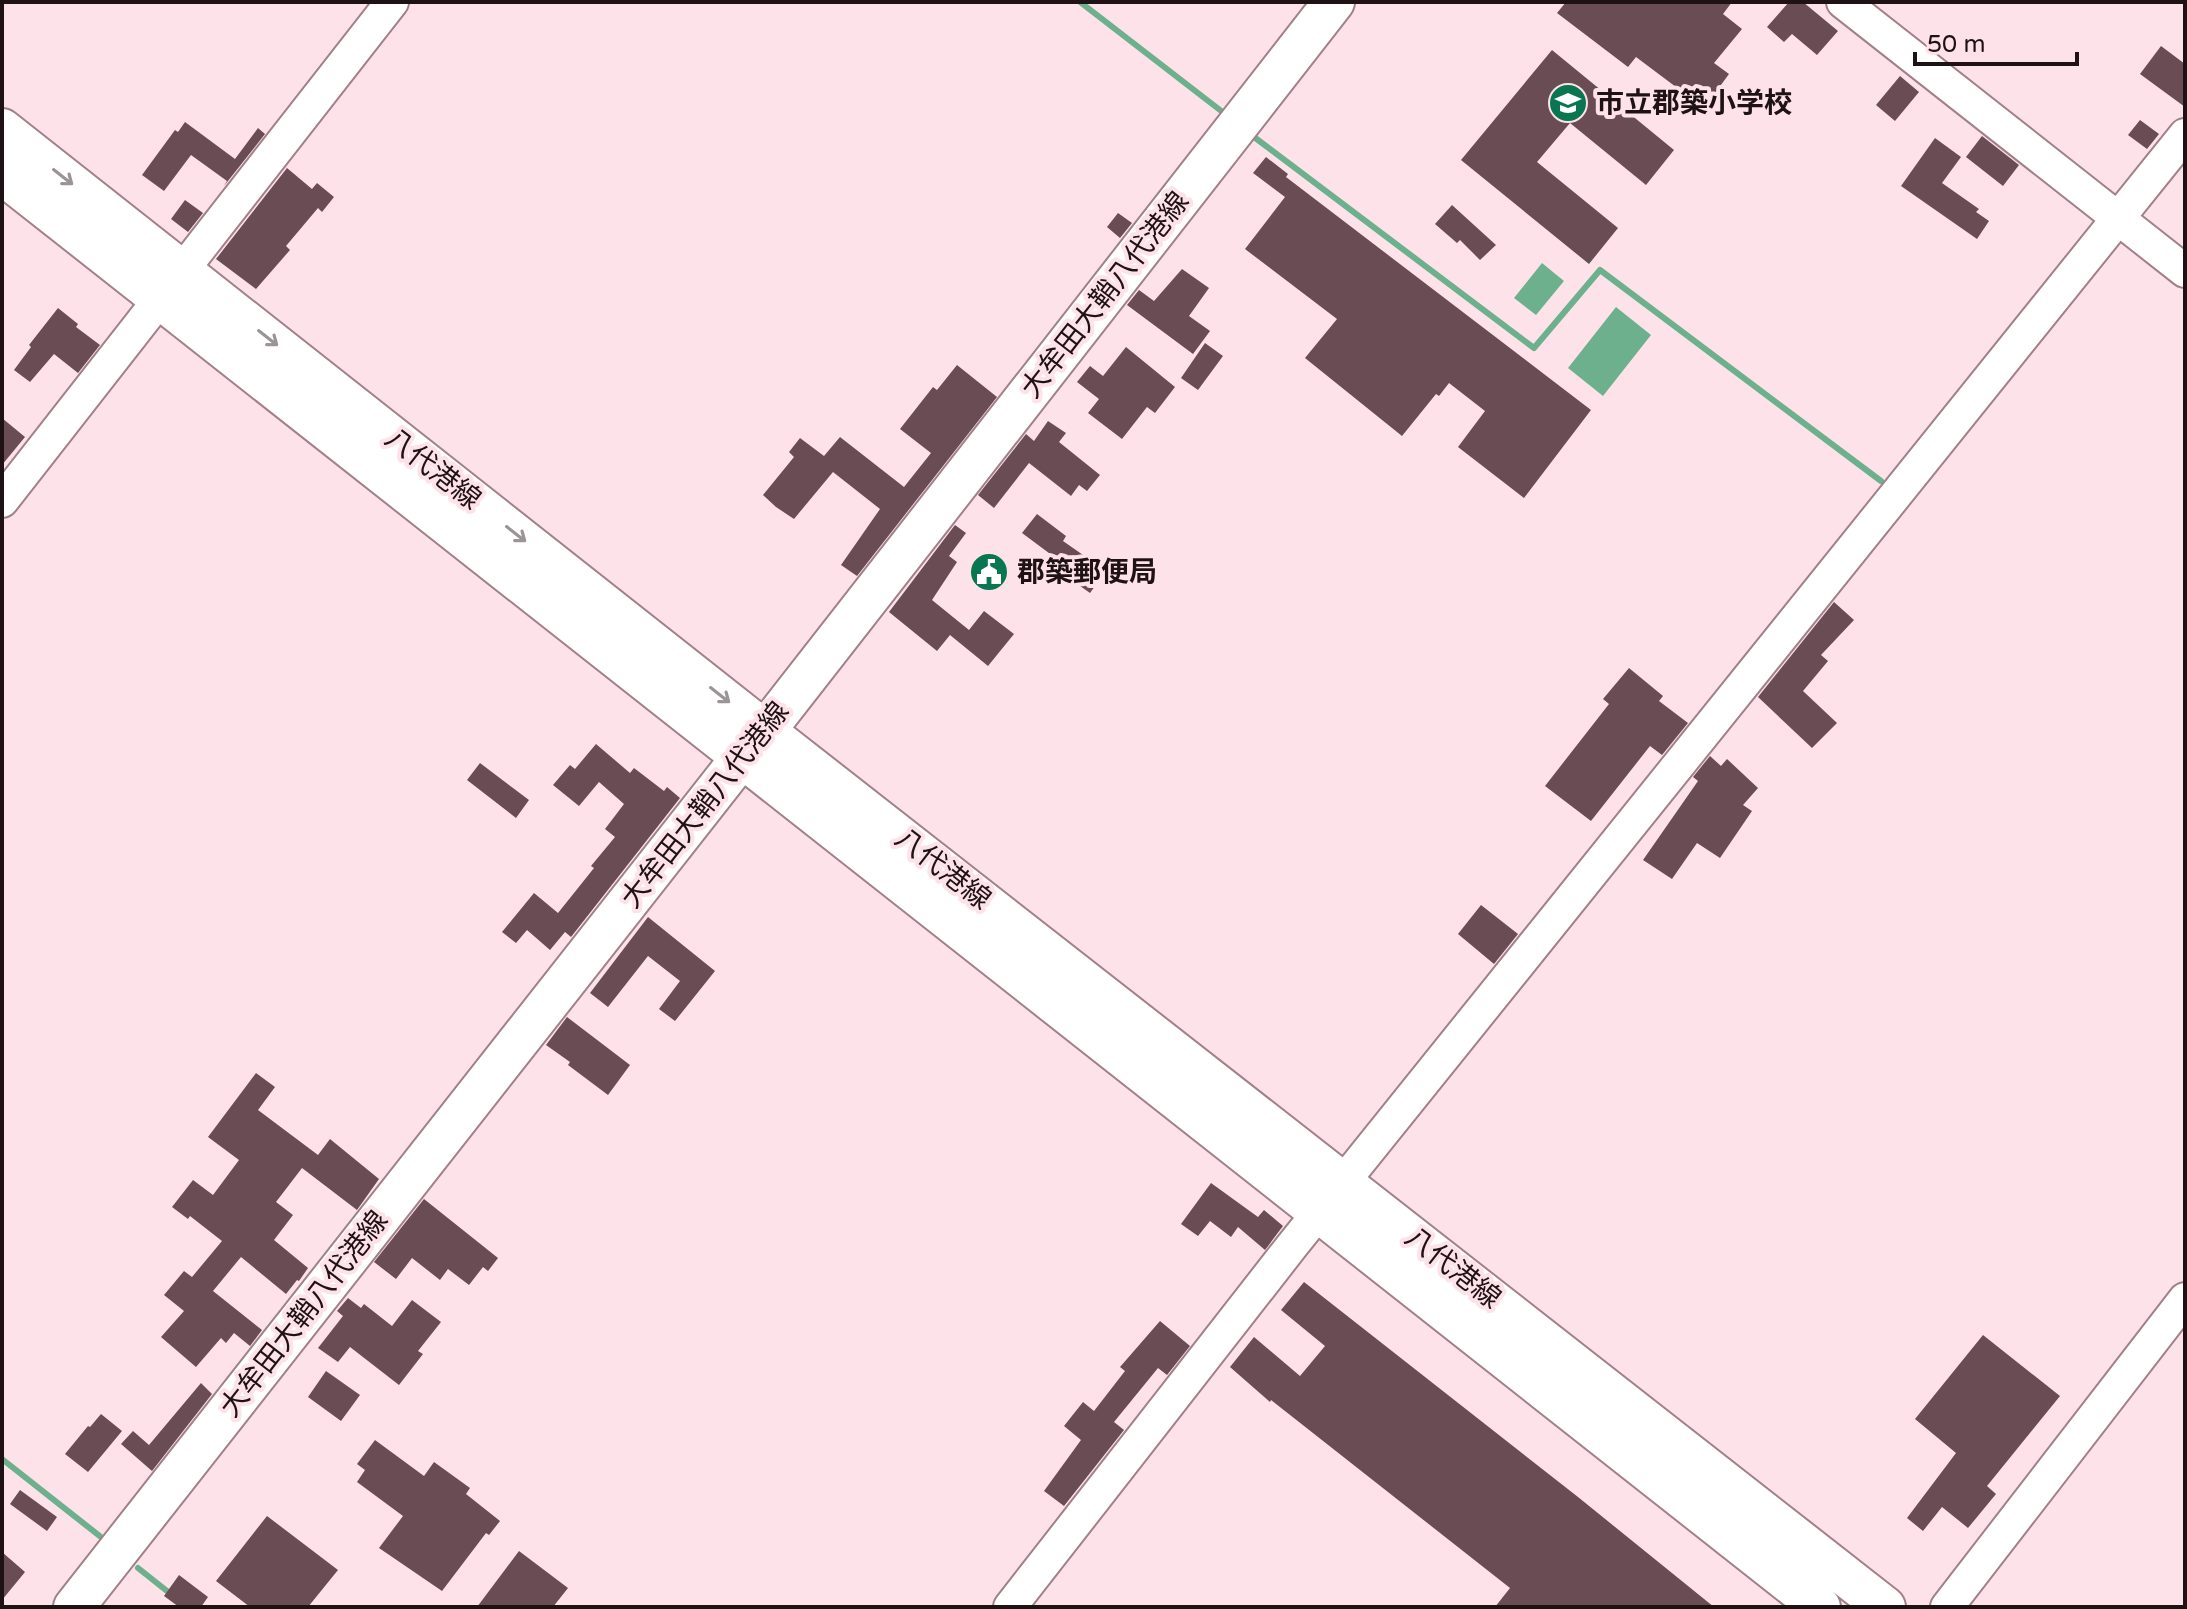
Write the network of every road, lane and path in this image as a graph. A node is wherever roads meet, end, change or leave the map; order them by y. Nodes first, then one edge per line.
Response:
1 (392, 2) edge
2 (1334, 2) edge
3 (1843, 2) edge
4 (2, 129) edge
5 (2185, 135) edge
6 (2, 174) edge
7 (2119, 219) junction
8 (2185, 271) edge
9 (171, 284) junction
10 (2, 501) edge
11 (753, 744) junction
12 (1333, 1198) junction
13 (2185, 1299) edge
14 (74, 1607) edge
15 (1010, 1607) edge
16 (1820, 1607) edge
17 (1885, 1607) edge
18 (1947, 1607) edge

1 - 9 street
2 - 11 main road, 大牟田大鞘八代港線
3 - 7 street
4 -> 9 main road, 八代港線
5 - 7 street
6 - 9 main road, 八代港線
7 - 8 street
7 - 12 street
9 - 10 street
9 - 11 main road, 八代港線
11 - 12 main road, 八代港線
11 - 14 main road, 大牟田大鞘八代港線
12 - 15 street
12 - 16 main road, 八代港線
12 - 17 main road, 八代港線
13 - 18 street

